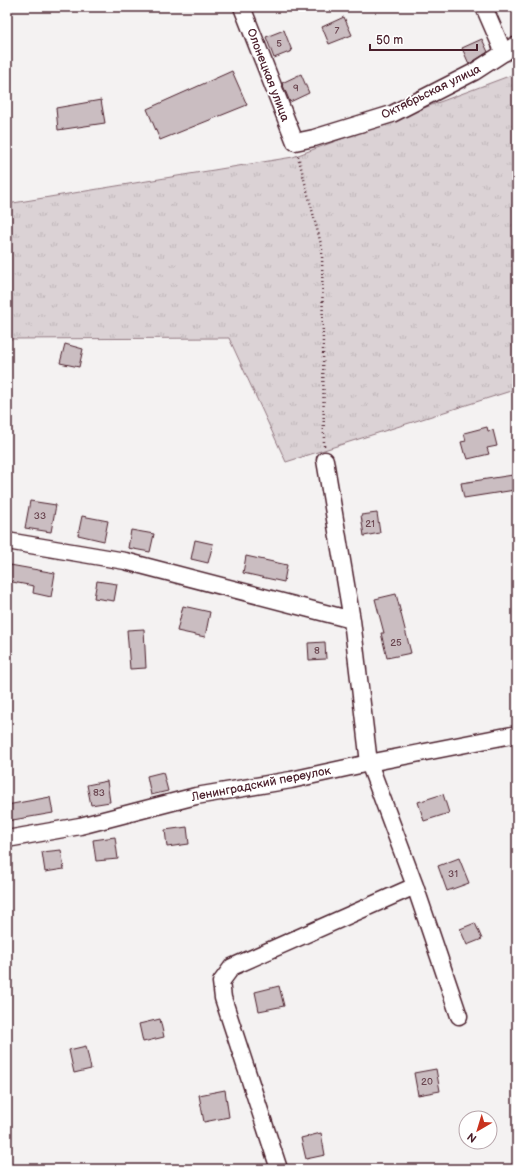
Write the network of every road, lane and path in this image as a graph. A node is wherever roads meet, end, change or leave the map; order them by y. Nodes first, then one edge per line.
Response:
1 (242, 7) edge
2 (484, 7) edge
3 (510, 50) edge
4 (295, 142) junction
5 (324, 460) joint
6 (7, 541) edge
7 (352, 620) junction
8 (517, 734) edge
9 (369, 763) junction
10 (7, 839) edge
11 (415, 886) junction
12 (459, 1016) dead end
13 (279, 1169) edge

1 - 4 street, Олонецкая улица
2 - 3 street
3 - 4 street, Октябрьская улица
4 - 5 path
5 - 7 street
6 - 7 street
7 - 9 street
8 - 9 street, Ленинградский переулок
9 - 10 street, Ленинградский переулок
9 - 11 street
11 - 12 street
11 - 13 street

